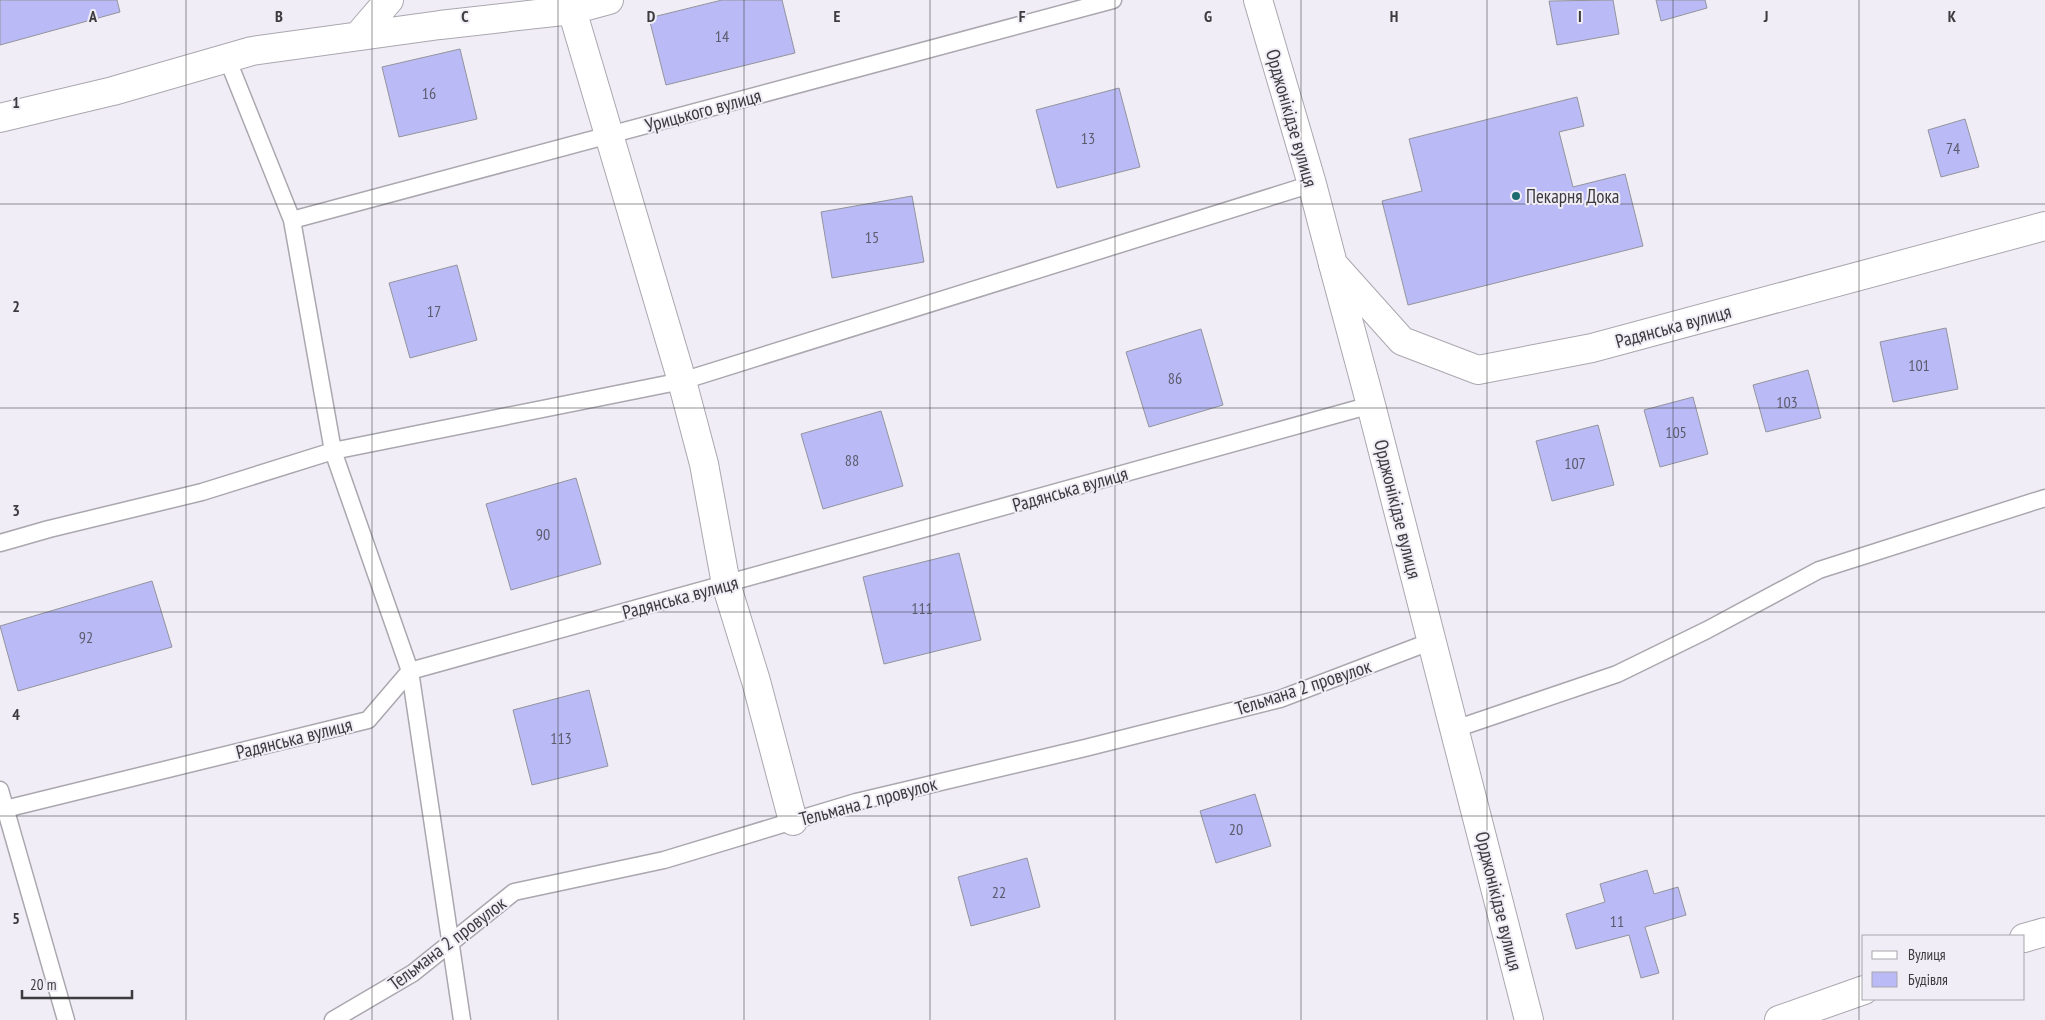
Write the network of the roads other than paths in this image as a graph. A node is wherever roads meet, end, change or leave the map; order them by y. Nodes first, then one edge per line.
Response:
1 (389, 0) edge
2 (609, 0) edge
3 (1113, 0) edge
4 (1258, 0) edge
5 (572, 10) junction
6 (358, 36) junction
7 (227, 58) junction
8 (0, 118) edge
9 (610, 134) junction
10 (1312, 184) junction
11 (292, 220) junction
12 (2045, 226) edge
13 (1333, 264) junction
14 (682, 381) junction
15 (1371, 405) junction
16 (333, 451) junction
17 (2045, 498) edge
18 (0, 543) edge
19 (726, 584) junction
20 (1432, 642) junction
21 (410, 671) junction
22 (1455, 729) junction
23 (0, 790) edge
24 (5, 809) junction
25 (793, 821) junction
26 (2045, 932) edge
27 (2025, 938) edge
28 (450, 943) junction
29 (1862, 991) edge
30 (66, 1020) edge
31 (333, 1020) edge
32 (462, 1020) edge
33 (1529, 1020) edge
34 (1779, 1020) edge

1 - 6 street
2 - 5 street
3 - 9 lane, Урицького вулиця
4 - 10 street, Орджонікідзе вулиця
5 - 6 street
5 - 9 street
6 - 7 street
7 - 8 street
7 - 11 lane
9 - 11 lane, Урицького вулиця
9 - 14 street
10 - 13 street, Орджонікідзе вулиця
10 - 14 lane
11 - 16 lane
12 - 13 street, Радянська вулиця
13 - 15 street, Орджонікідзе вулиця
14 - 16 lane
14 - 19 street
15 - 19 lane, Радянська вулиця
15 - 20 street, Орджонікідзе вулиця
16 - 18 lane
16 - 21 lane
17 - 22 lane
19 - 21 lane, Радянська вулиця
19 - 25 street
20 - 22 street, Орджонікідзе вулиця
20 - 25 lane, Тельмана 2 провулок
21 - 24 lane, Радянська вулиця
21 - 28 lane
22 - 33 street, Орджонікідзе вулиця
23 - 24 lane
24 - 30 lane
25 - 28 lane, Тельмана 2 провулок
26 - 27 street
28 - 31 lane, Тельмана 2 провулок
28 - 32 lane
29 - 34 street

